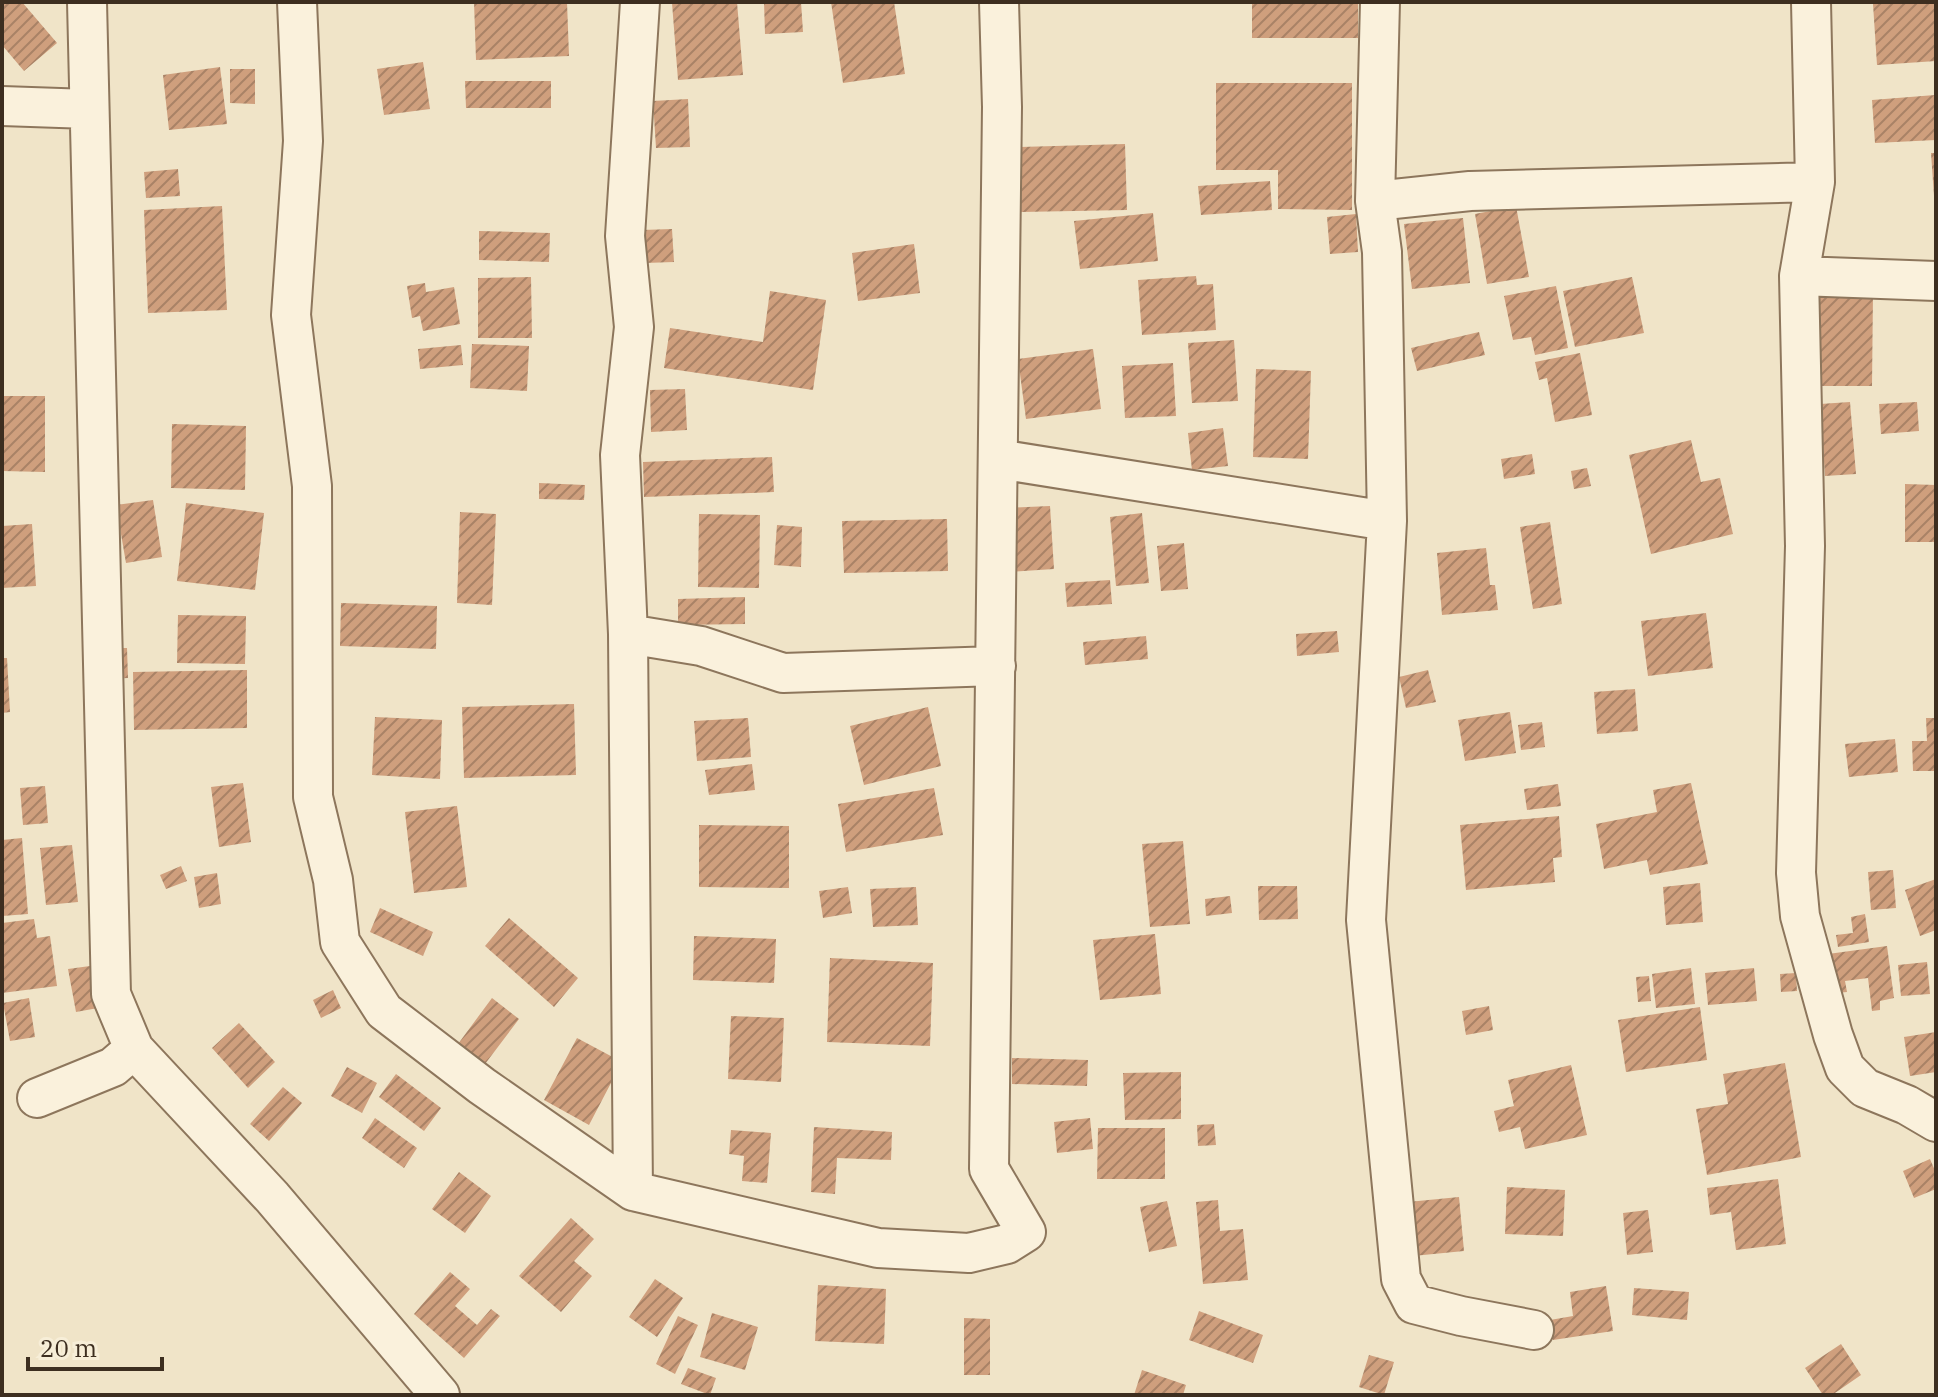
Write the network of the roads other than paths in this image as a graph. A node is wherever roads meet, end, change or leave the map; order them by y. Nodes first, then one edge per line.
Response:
1 (87, 2) edge
2 (297, 2) edge
3 (640, 2) edge
4 (999, 2) edge
5 (1380, 2) edge
6 (1811, 2) edge
7 (2, 106) edge
8 (89, 109) junction
9 (1815, 182) junction
10 (1375, 201) junction
11 (1799, 276) junction
12 (1936, 281) edge
13 (998, 459) junction
14 (1387, 521) junction
15 (628, 634) junction
16 (996, 666) junction
17 (134, 1049) junction
18 (37, 1098) dead end
19 (1926, 1110) edge
20 (633, 1191) junction
21 (1534, 1330) dead end
22 (440, 1395) edge

1 - 8 street
2 - 20 street
3 - 15 street
4 - 13 street
5 - 10 street
6 - 9 street
7 - 8 street
8 - 17 street
9 - 10 street
9 - 11 street
10 - 14 street
11 - 12 street
11 - 19 street
13 - 14 street
13 - 16 street
14 - 21 street
15 - 16 street
15 - 20 street
16 - 20 street
17 - 18 street
17 - 22 street

